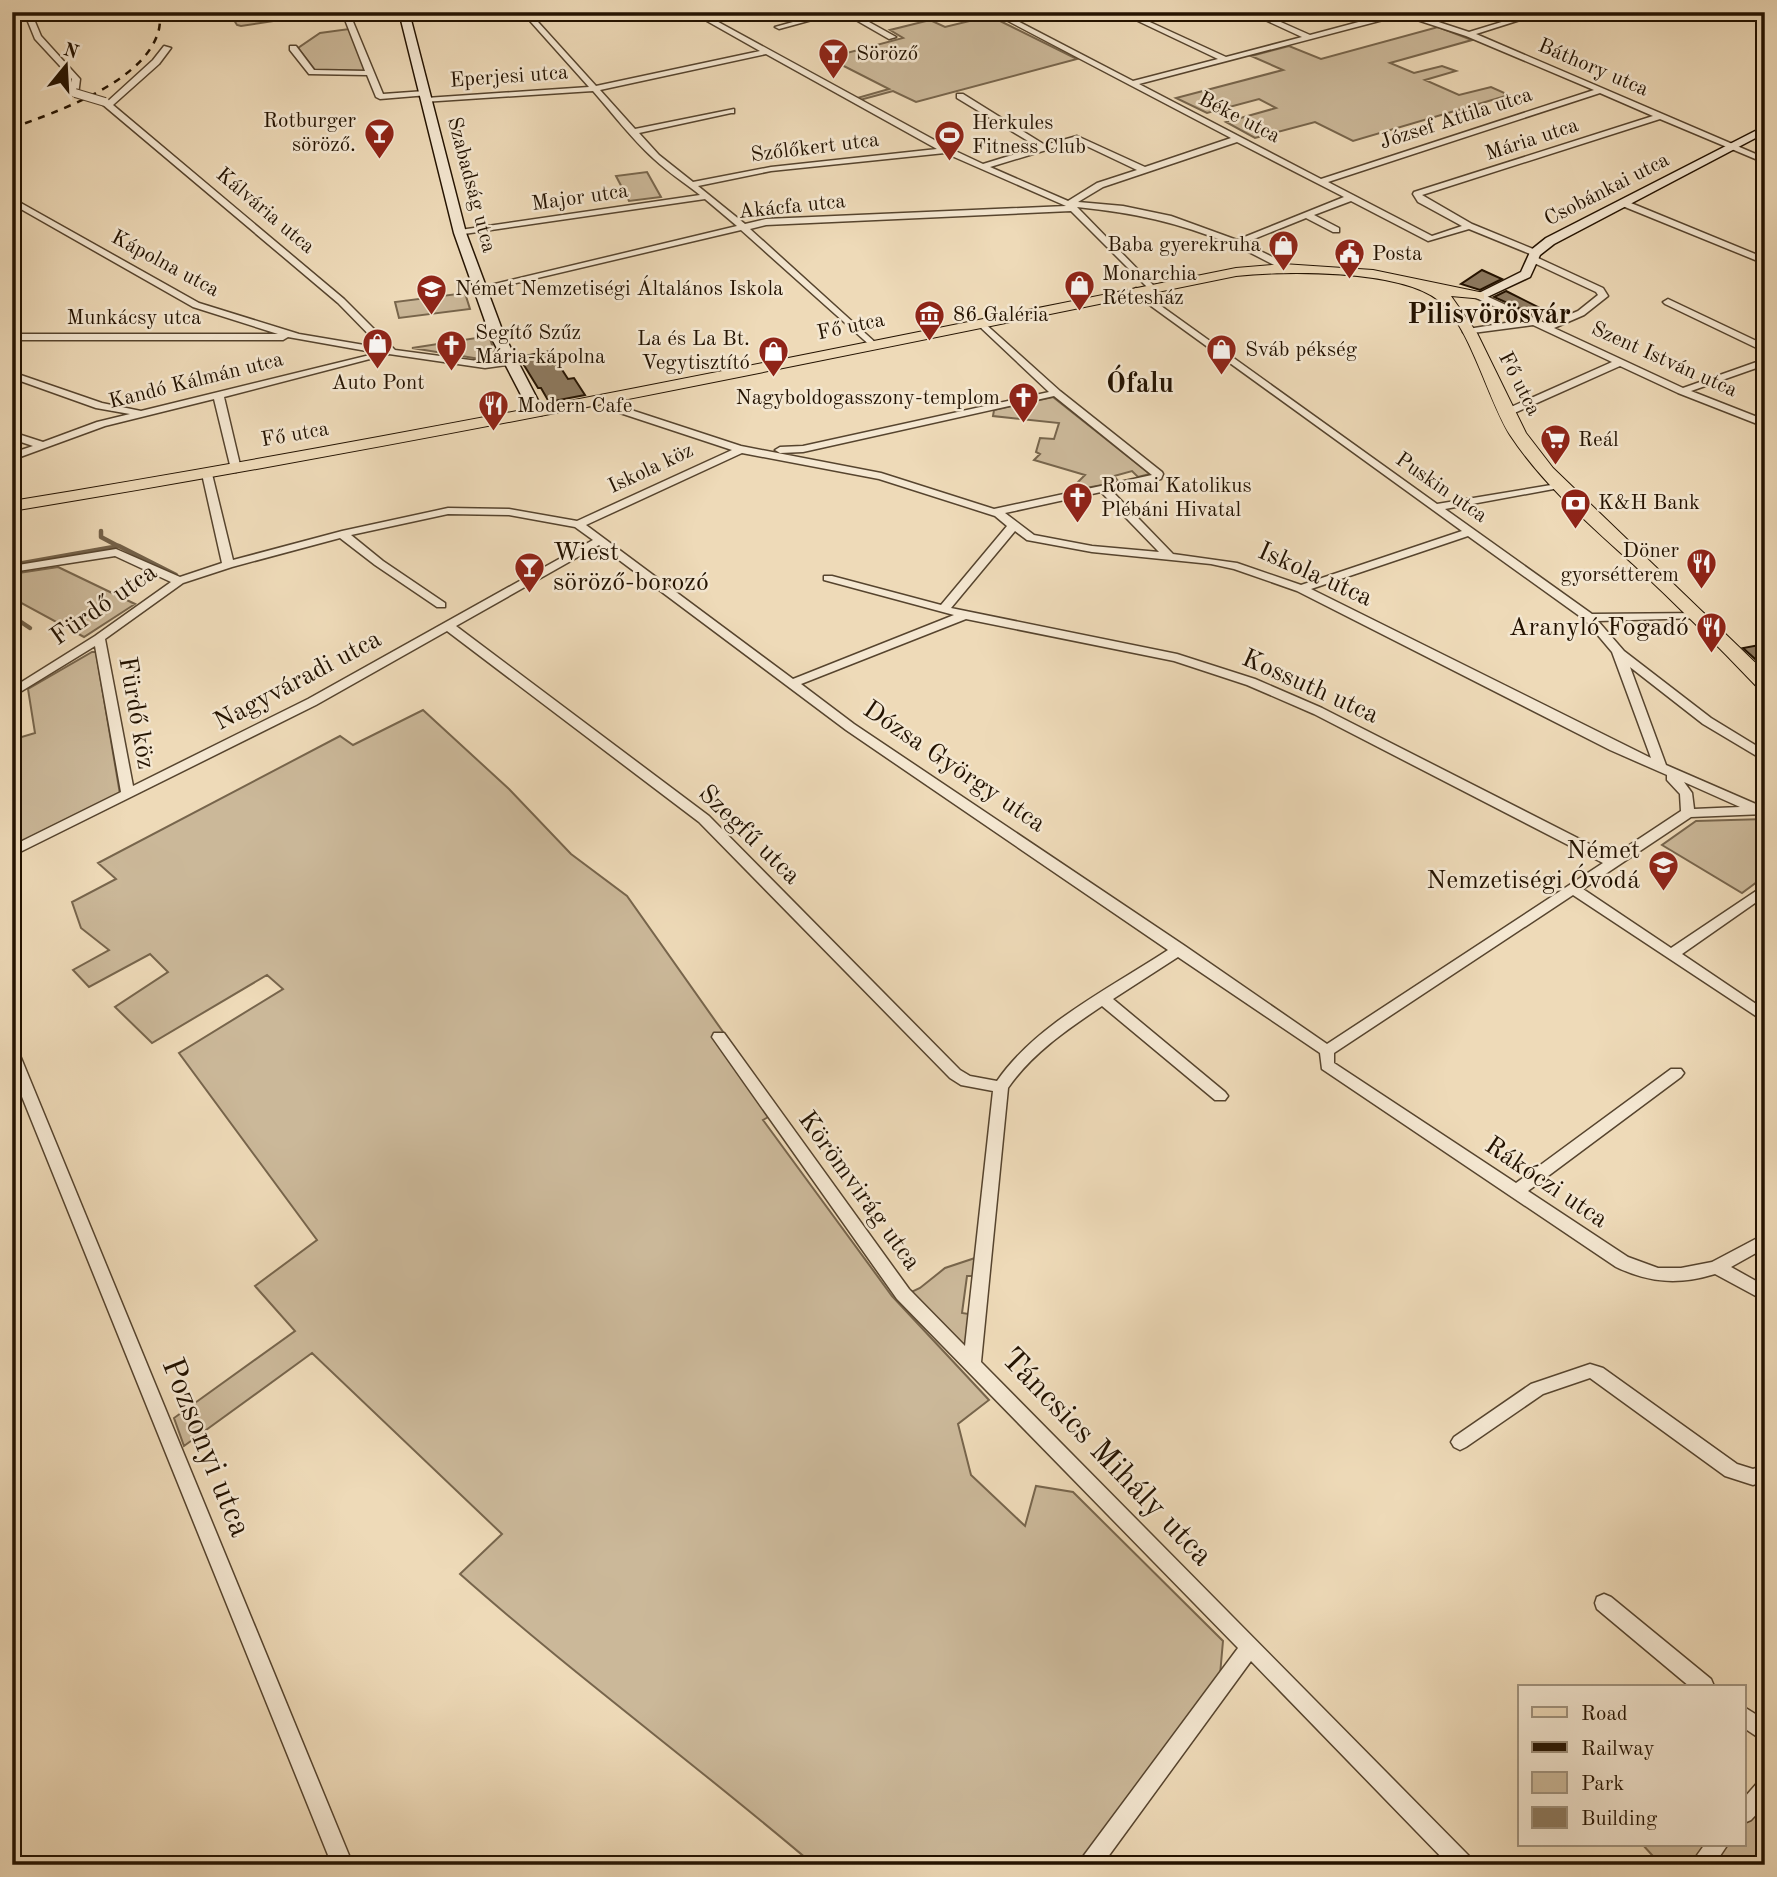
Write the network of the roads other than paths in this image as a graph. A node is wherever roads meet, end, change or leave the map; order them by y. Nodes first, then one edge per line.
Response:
1 (27, 12) edge
2 (345, 12) edge
3 (404, 12) edge
4 (525, 12) edge
5 (694, 12) edge
6 (838, 12) edge
7 (845, 12) edge
8 (994, 12) edge
9 (1122, 12) edge
10 (1251, 12) edge
11 (1542, 12) edge
12 (1401, 13) edge
13 (779, 27) dead end
14 (1469, 34) junction
15 (892, 37) dead end
16 (1309, 37) junction
17 (167, 48) dead end
18 (293, 48) dead end
19 (765, 52) junction
20 (1224, 60) junction
21 (371, 73) junction
22 (1135, 83) junction
23 (595, 89) junction
24 (1599, 90) junction
25 (426, 96) junction
26 (960, 96) dead end
27 (107, 102) junction
28 (731, 111) dead end
29 (1661, 116) junction
30 (1765, 130) edge
31 (631, 132) junction
32 (1240, 138) junction
33 (1732, 147) junction
34 (1044, 148) junction
35 (946, 150) junction
36 (1765, 161) edge
37 (982, 167) junction
38 (1144, 170) junction
39 (1323, 181) junction
40 (690, 185) junction
41 (705, 197) junction
42 (1352, 197) junction
43 (12, 200) edge
44 (1623, 203) junction
45 (1070, 206) junction
46 (1306, 215) junction
47 (1469, 226) junction
48 (743, 227) junction
49 (1336, 230) dead end
50 (460, 233) junction
51 (1237, 243) junction
52 (1535, 256) junction
53 (1765, 261) edge
54 (1286, 267) junction
55 (1428, 287) junction
56 (481, 290) junction
57 (1144, 290) junction
58 (1475, 296) junction
59 (1449, 300) junction
60 (1668, 302) dead end
61 (1533, 322) junction
62 (982, 324) junction
63 (258, 325) junction
64 (1548, 327) junction
65 (1466, 329) junction
66 (12, 337) edge
67 (233, 337) junction
68 (298, 337) junction
69 (873, 345) junction
70 (1765, 349) edge
71 (392, 352) junction
72 (1620, 362) junction
73 (1765, 362) edge
74 (511, 363) junction
75 (12, 375) edge
76 (1682, 391) junction
77 (1056, 393) junction
78 (219, 394) junction
79 (614, 398) junction
80 (100, 406) junction
81 (145, 412) junction
82 (537, 412) junction
83 (1506, 413) junction
84 (102, 424) junction
85 (1765, 424) edge
86 (12, 435) edge
87 (41, 445) junction
88 (739, 449) junction
89 (12, 457) edge
90 (236, 469) junction
91 (207, 474) junction
92 (1559, 485) junction
93 (1105, 490) junction
94 (12, 506) edge
95 (1436, 507) junction
96 (994, 512) junction
97 (578, 524) junction
98 (1012, 527) junction
99 (1470, 532) junction
100 (342, 534) junction
101 (599, 541) junction
102 (1169, 555) junction
103 (228, 565) junction
104 (12, 569) edge
105 (828, 578) dead end
106 (179, 581) junction
107 (1301, 589) junction
108 (441, 605) dead end
109 (943, 610) junction
110 (965, 615) junction
111 (1699, 615) junction
112 (1589, 618) junction
113 (448, 626) junction
114 (99, 638) junction
115 (1618, 651) junction
116 (791, 684) junction
117 (1765, 684) edge
118 (12, 693) edge
119 (1765, 757) edge
120 (1660, 767) junction
121 (128, 795) junction
122 (1762, 811) edge
123 (1688, 813) junction
124 (12, 852) edge
125 (1615, 863) junction
126 (1574, 889) junction
127 (1765, 889) edge
128 (1180, 949) junction
129 (1672, 954) junction
130 (1104, 1000) junction
131 (1765, 1017) edge
132 (719, 1037) dead end
133 (1327, 1051) junction
134 (12, 1053) edge
135 (1675, 1073) dead end
136 (1001, 1087) junction
137 (1220, 1096) dead end
138 (1516, 1192) junction
139 (1765, 1240) edge
140 (1717, 1266) junction
141 (1765, 1294) edge
142 (972, 1363) junction
143 (1460, 1442) dead end
144 (1765, 1473) edge
145 (1604, 1604) dead end
146 (1250, 1647) junction
147 (1703, 1685) edge
148 (1746, 1718) edge
149 (1765, 1732) edge
150 (1765, 1789) edge
151 (1746, 1812) edge
152 (1716, 1846) edge
153 (343, 1865) edge
154 (1089, 1865) edge
155 (1464, 1865) edge
156 (1700, 1865) edge

1 - 27 street, Kálvária utca, bridge
2 - 21 street
3 - 25 street, Szabadság utca
4 - 23 street
5 - 19 street
6 - 13 street
7 - 15 street
8 - 22 street, Béke utca
9 - 20 street
10 - 16 street
11 - 14 street
12 - 14 street, Báthory utca
12 - 16 street
14 - 24 street, Báthory utca
16 - 20 street
17 - 27 street
18 - 21 street
19 - 23 street, Eperjesi utca
19 - 35 street
20 - 22 street
21 - 25 street, Eperjesi utca
22 - 32 street, Béke utca
23 - 25 street, Eperjesi utca
23 - 31 street
24 - 29 street, Báthory utca
24 - 39 street, József Attila utca
25 - 50 street, Szabadság utca
26 - 34 street
27 - 71 street, Kálvária utca
28 - 31 street
29 - 33 street, Báthory utca
29 - 47 street, Mária utca
30 - 33 street, Csobánkai utca
31 - 40 street
32 - 38 street
32 - 39 street, Béke utca
33 - 36 street, Báthory utca
33 - 44 street, Csobánkai utca
34 - 37 street
34 - 38 street
35 - 37 street
35 - 40 street, Szőlőkert utca
37 - 45 street
38 - 45 street
39 - 42 street, Béke utca
40 - 41 street
41 - 48 street
41 - 50 street, Major utca
42 - 46 street
42 - 47 street, Béke utca
43 - 63 street, Kápolna utca
44 - 52 street, Csobánkai utca
44 - 53 street
45 - 48 street, Akácfa utca
45 - 51 street
45 - 57 street, Puskin utca
46 - 49 street
46 - 51 street
47 - 52 street
48 - 56 street, Akácfa utca
48 - 69 street
50 - 56 street, Szabadság utca
51 - 54 street
52 - 58 street, Csobánkai utca
52 - 64 street
54 - 55 main road, Fő utca
54 - 57 main road, Fő utca
55 - 58 main road
55 - 59 main road, Fő utca
56 - 74 street, Szabadság utca
57 - 62 main road, Fő utca
57 - 95 street, Puskin utca
58 - 59 main road
58 - 61 street, Szent István utca
58 - 65 main road
59 - 65 main road, Fő utca
60 - 70 street
61 - 64 street, Szent István utca
61 - 65 street
62 - 69 main road, Fő utca
62 - 77 street
63 - 67 street
63 - 68 street, Kápolna utca
64 - 72 street, Szent István utca
65 - 83 main road, Fő utca
66 - 67 street, Munkácsy utca
67 - 68 street, Munkácsy utca
68 - 71 street, Kápolna utca
69 - 79 main road, Fő utca
71 - 74 street, Kápolna utca
71 - 78 street, Kandó Kálmán utca
72 - 76 street, Szent István utca
72 - 83 street
73 - 76 street
74 - 82 street, Szabadság utca
75 - 80 street
76 - 85 street, Szent István utca
77 - 88 street
77 - 93 street
78 - 81 street, Kandó Kálmán utca
78 - 90 street
79 - 82 main road, Fő utca
79 - 88 street, Iskola utca
80 - 81 street
80 - 84 street
81 - 84 street, Kandó Kálmán utca
82 - 90 main road, Fő utca
83 - 92 main road, Fő utca
84 - 87 street, Kandó Kálmán utca
86 - 87 street
87 - 89 street, Kandó Kálmán utca
88 - 96 street, Iskola utca
88 - 97 street, Iskola köz
90 - 91 main road, Fő utca
91 - 94 main road, Fő utca
91 - 103 street
92 - 95 street
92 - 111 main road, Fő utca
93 - 96 street
93 - 102 street
95 - 99 street, Puskin utca
96 - 98 street, Iskola utca
97 - 100 street, Dózsa György utca
97 - 101 street, Dózsa György utca
98 - 102 street, Iskola utca
98 - 109 street
99 - 107 street
99 - 112 street, Puskin utca
100 - 103 street, Dózsa György utca
100 - 108 street
101 - 113 street, Nagyváradi utca
101 - 116 street, Dózsa György utca
102 - 107 street, Iskola utca
103 - 106 street, Fürdő utca
104 - 106 street
105 - 109 street, Kossuth utca
106 - 114 street, Fürdő utca
107 - 120 street, Iskola utca
109 - 110 street, Kossuth utca
110 - 116 street
110 - 125 street, Kossuth utca
111 - 112 street
111 - 117 main road, Fő utca
112 - 115 street, Puskin utca
113 - 121 street, Nagyváradi utca
113 - 136 street, Szegfű utca
114 - 118 street, Fürdő utca
114 - 121 street, Fürdő köz
115 - 119 street
115 - 120 street, Puskin utca
116 - 128 street, Dózsa György utca
120 - 122 street, Iskola utca
120 - 123 street
121 - 124 street, Nagyváradi utca
122 - 123 street
123 - 125 street
125 - 126 street
126 - 129 street
126 - 133 street
127 - 129 street
128 - 130 street
128 - 133 street, Dózsa György utca
129 - 131 street
130 - 136 street
130 - 137 street
132 - 142 street, Körömvirág utca
133 - 138 street, Rákóczi utca
134 - 153 street, Pozsonyi utca
135 - 138 street
136 - 142 street, Táncsics Mihály utca
138 - 140 street, Rákóczi utca
139 - 140 street, Rákóczi utca
140 - 141 street
142 - 146 street, Táncsics Mihály utca
143 - 144 street
145 - 147 street
146 - 154 street
146 - 155 street, Táncsics Mihály utca
148 - 149 street
150 - 151 street
152 - 156 street

